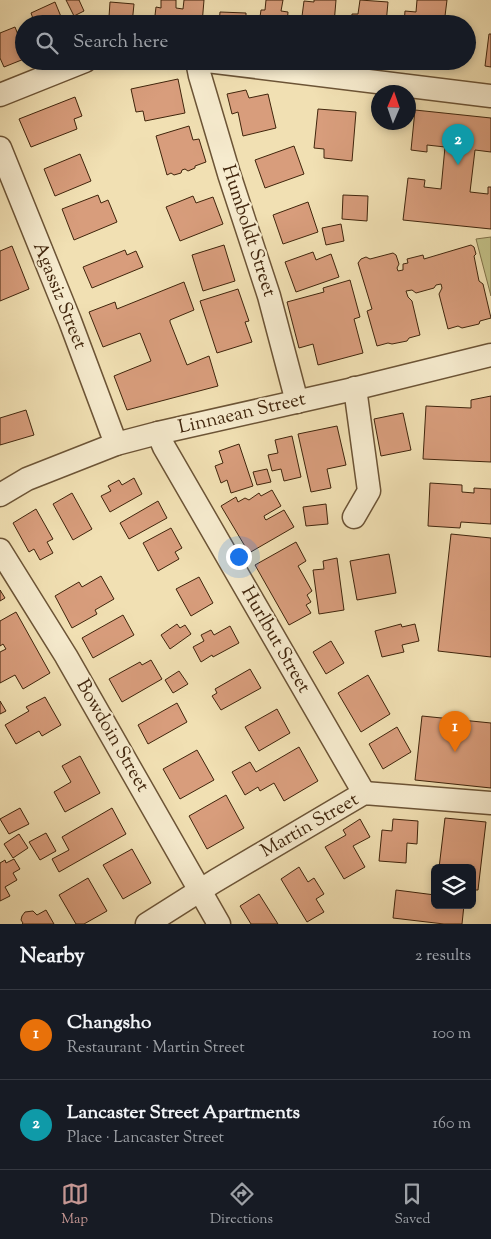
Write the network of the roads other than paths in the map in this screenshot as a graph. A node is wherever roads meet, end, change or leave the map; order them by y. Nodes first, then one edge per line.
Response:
1 (62, 70) edge
2 (199, 70) edge
3 (280, 70) edge
4 (0, 95) edge
5 (491, 96) edge
6 (0, 148) edge
7 (491, 355) edge
8 (355, 388) junction
9 (297, 402) junction
10 (158, 433) junction
11 (116, 444) junction
12 (0, 495) edge
13 (354, 517) dead end
14 (0, 550) edge
15 (364, 793) junction
16 (491, 803) edge
17 (200, 891) junction
18 (147, 924) edge
19 (219, 924) edge

1 - 4 street
2 - 9 street, Humboldt Street
3 - 5 street
6 - 11 street, Agassiz Street
7 - 8 street, Linnaean Street
8 - 9 street, Linnaean Street
8 - 13 street
9 - 10 street, Linnaean Street
10 - 11 street, Linnaean Street
10 - 15 street, Hurlbut Street
11 - 12 street, Linnaean Street
14 - 17 street, Bowdoin Street
15 - 16 street, Martin Street
15 - 17 street, Martin Street
17 - 18 street, Martin Street
17 - 19 street, Bowdoin Street

